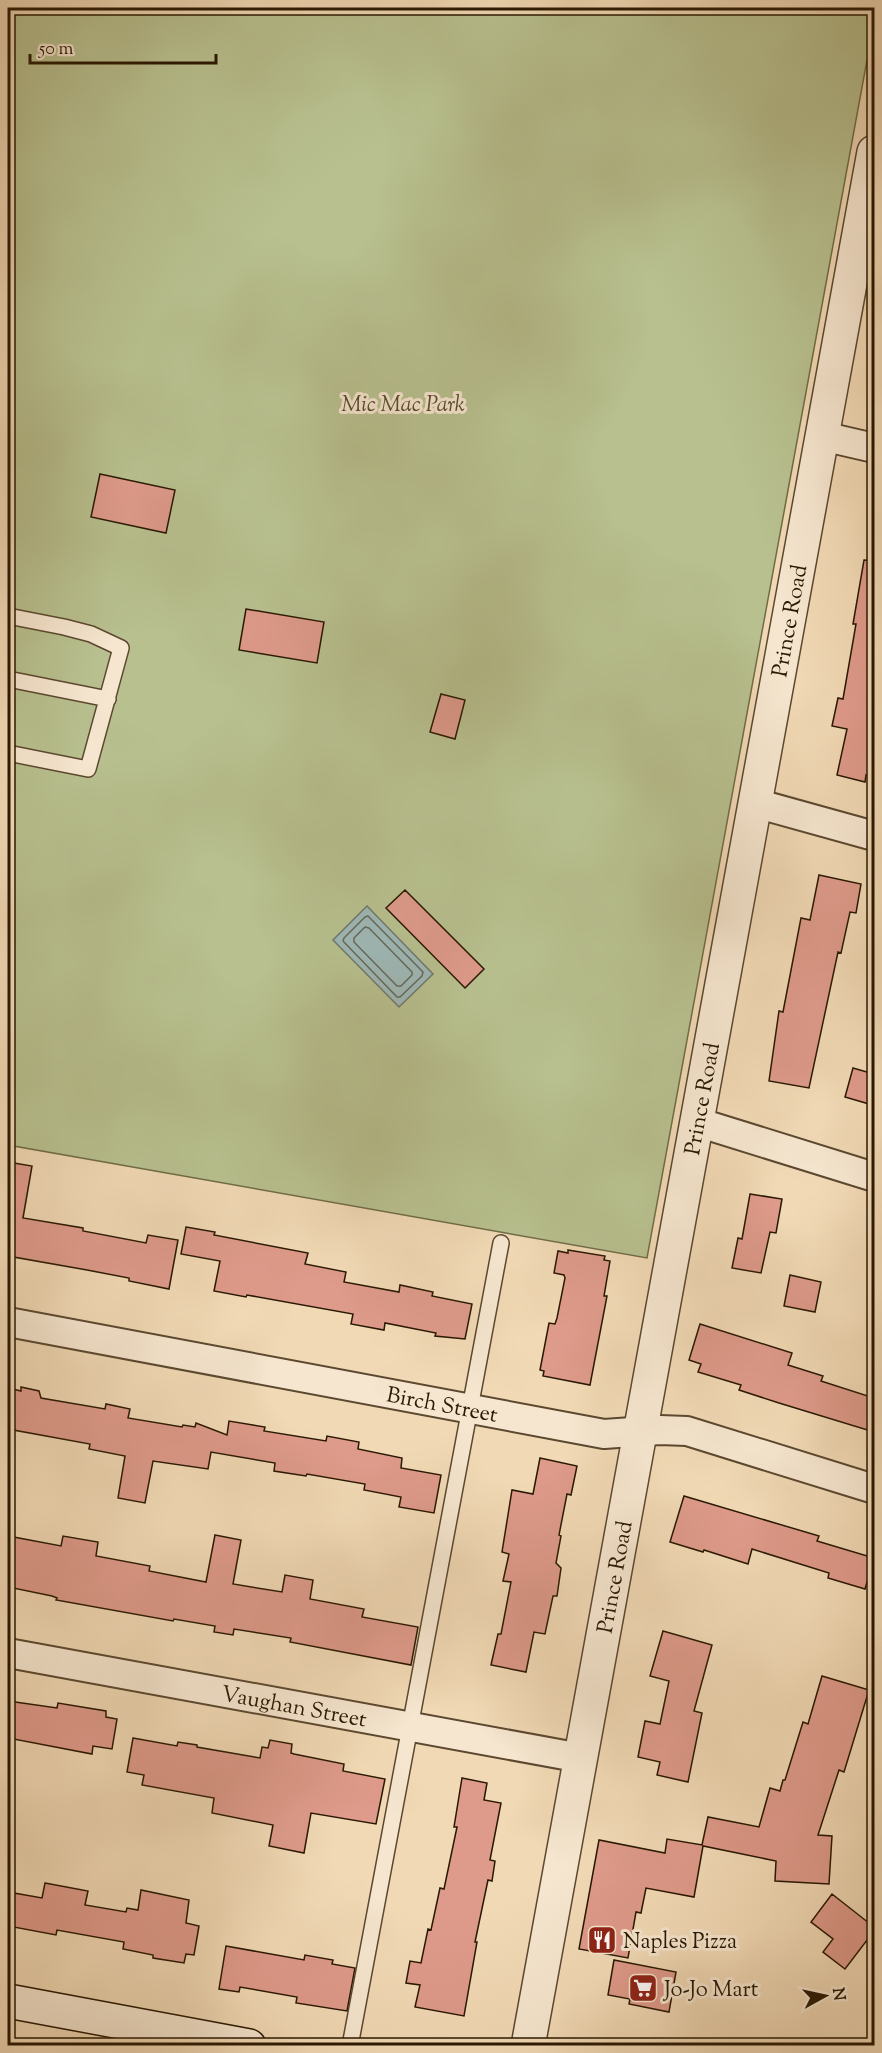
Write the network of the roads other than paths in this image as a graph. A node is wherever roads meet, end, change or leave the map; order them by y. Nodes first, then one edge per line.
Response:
1 (874, 152) edge
2 (822, 436) junction
3 (874, 448) edge
4 (8, 616) edge
5 (8, 679) edge
6 (108, 699) junction
7 (8, 753) edge
8 (755, 803) junction
9 (874, 836) edge
10 (697, 1122) junction
11 (874, 1177) edge
12 (501, 1243) dead end
13 (8, 1322) edge
14 (470, 1408) junction
15 (641, 1432) junction
16 (874, 1489) edge
17 (8, 1653) edge
18 (409, 1728) junction
19 (581, 1758) junction
20 (8, 2001) edge
21 (249, 2046) edge
22 (350, 2046) edge
23 (528, 2046) edge

1 - 2 street, Prince Road
2 - 3 street
2 - 8 street, Prince Road
4 - 6 lane
5 - 6 lane
6 - 7 lane
8 - 9 street
8 - 10 street, Prince Road
10 - 11 street
10 - 15 street, Prince Road
12 - 14 lane
13 - 14 street, Birch Street
14 - 15 street, Birch Street
14 - 18 lane
15 - 16 street, Birch Street
15 - 19 street, Prince Road
17 - 18 street, Vaughan Street
18 - 19 street, Vaughan Street
18 - 22 lane
19 - 23 street, Prince Road
20 - 21 street

